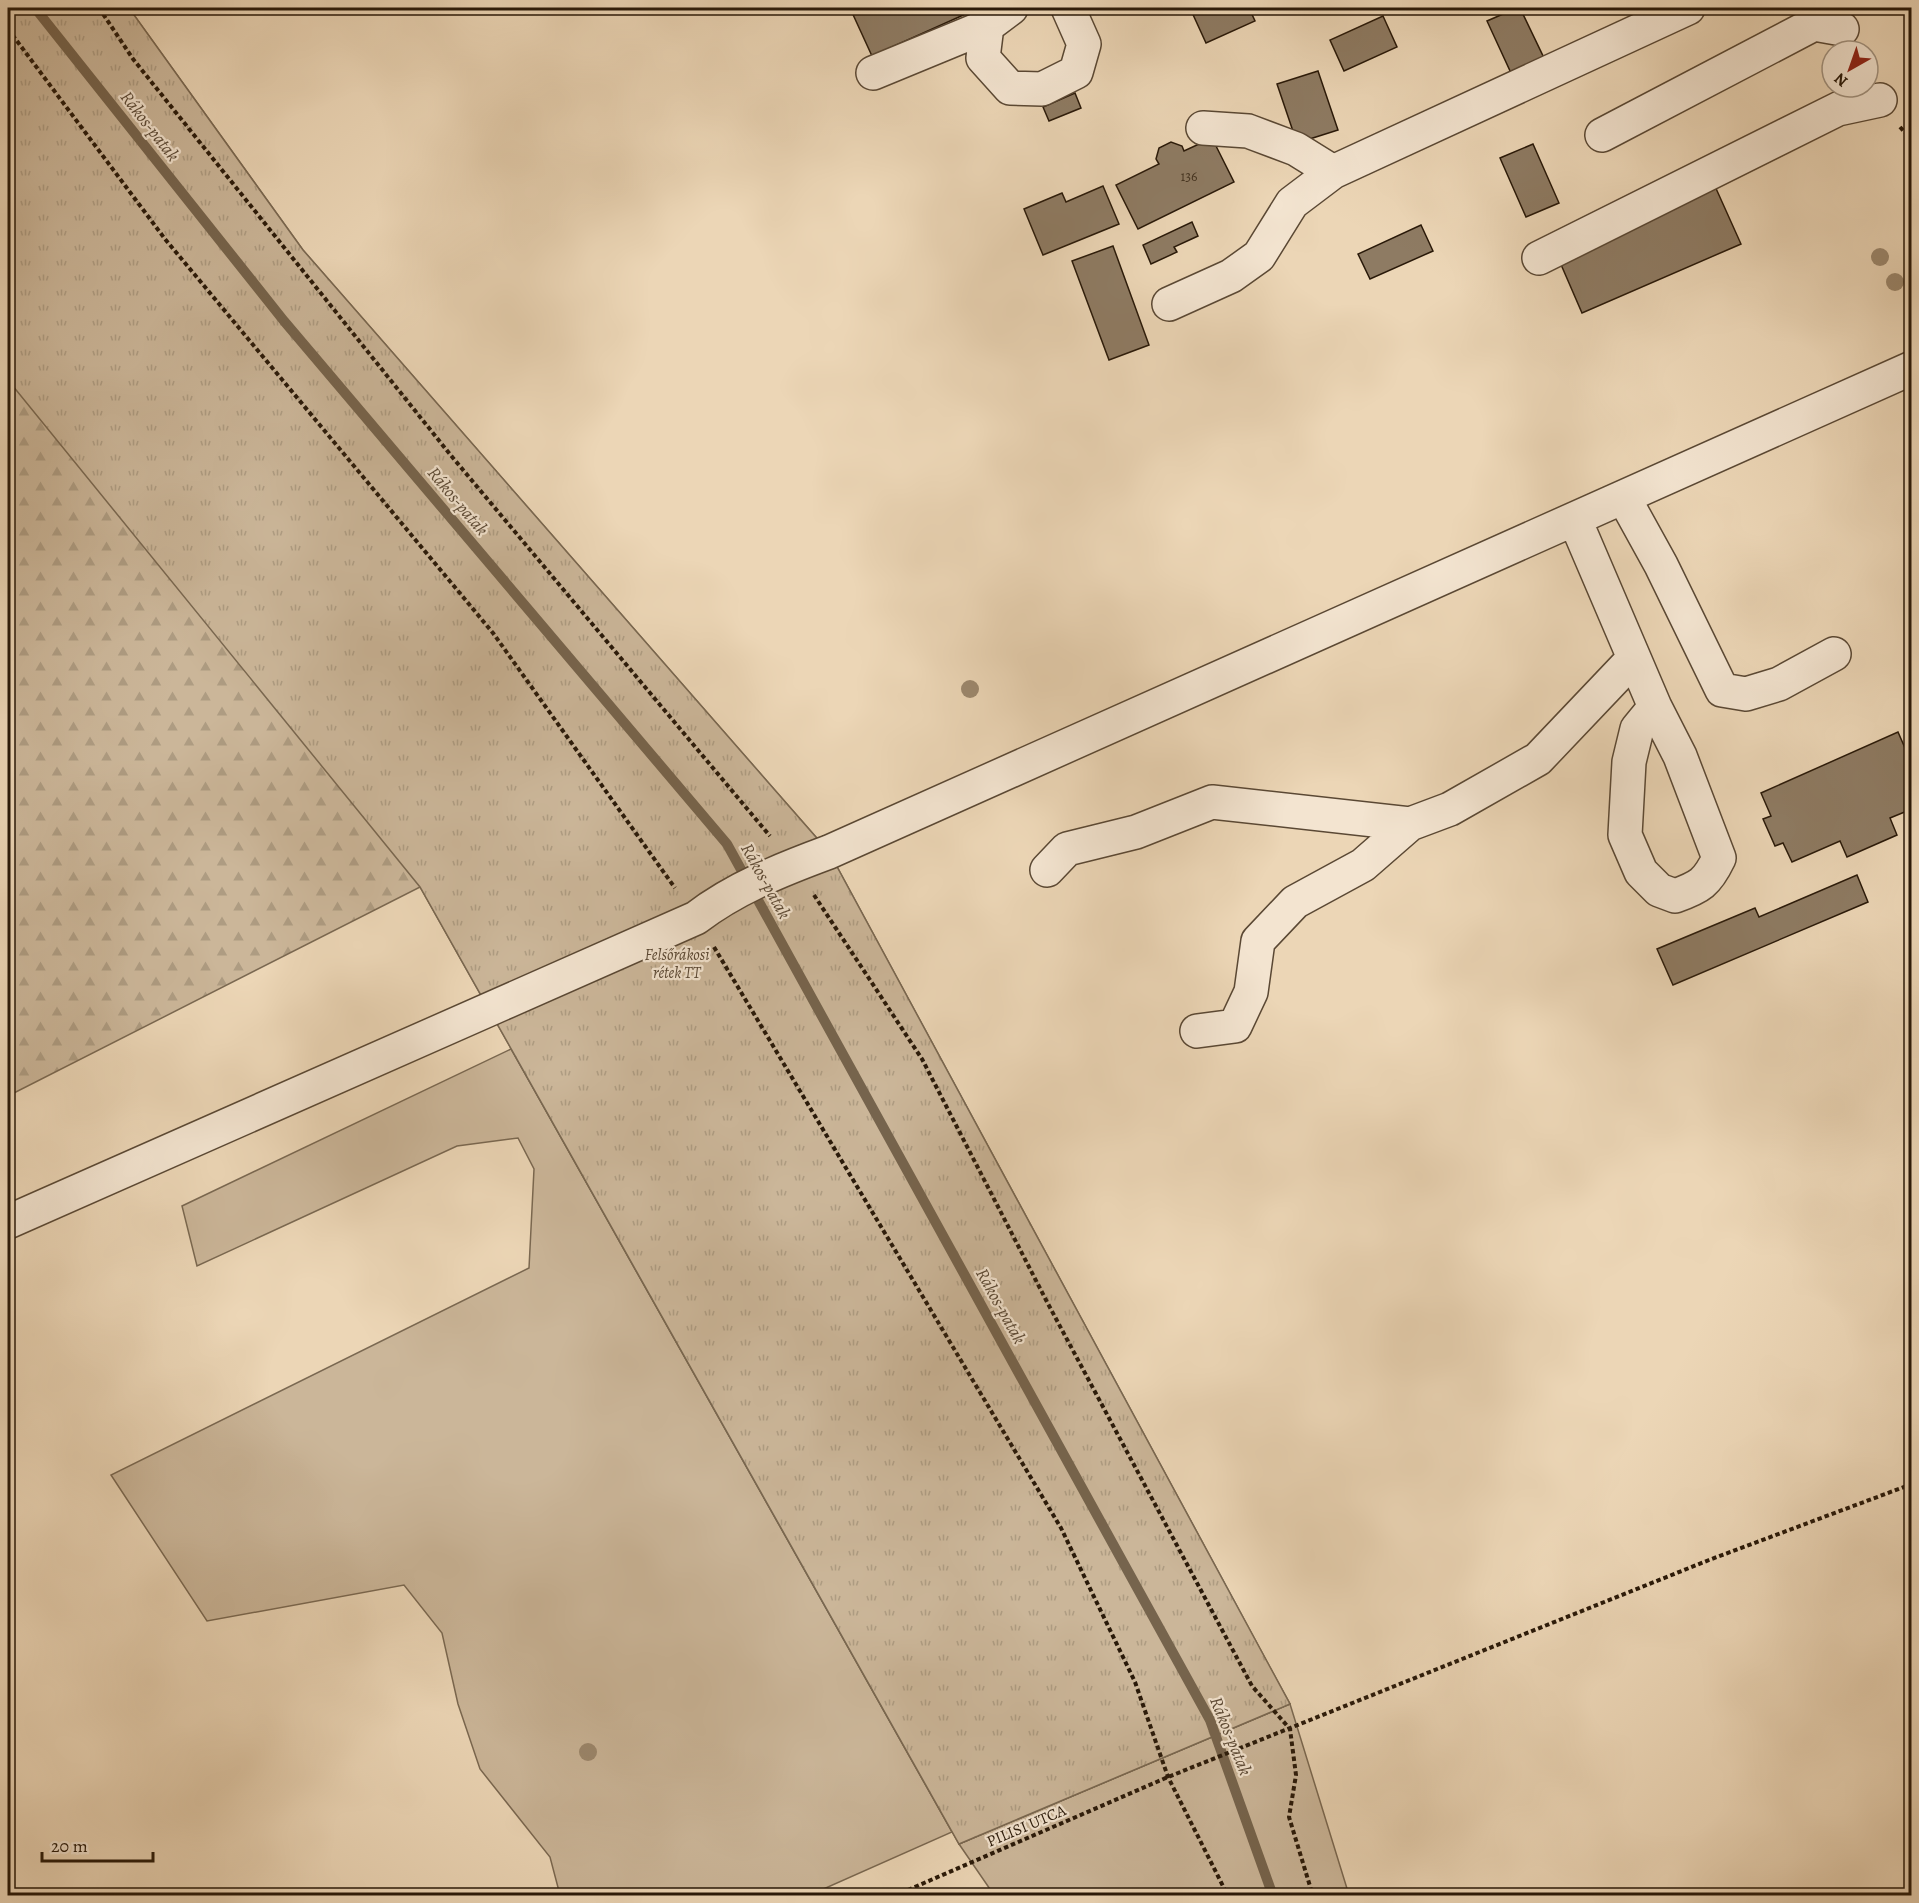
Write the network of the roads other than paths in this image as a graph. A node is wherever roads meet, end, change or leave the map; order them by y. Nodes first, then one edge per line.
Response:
1 (1068, 8) edge
2 (1688, 8) edge
3 (999, 17) edge
4 (1842, 29) dead end
5 (873, 73) dead end
6 (1880, 100) dead end
7 (1203, 128) dead end
8 (1602, 135) dead end
9 (1333, 172) junction
10 (1539, 258) dead end
11 (1169, 304) dead end
12 (1908, 378) edge
13 (1624, 498) junction
14 (1575, 520) junction
15 (1834, 654) dead end
16 (1634, 658) junction
17 (1655, 707) junction
18 (1410, 824) junction
19 (1047, 870) dead end
20 (1197, 1031) dead end
21 (8, 1222) edge

1 - 3 lane
2 - 9 lane
3 - 5 lane
4 - 8 lane
6 - 10 lane
7 - 9 lane
9 - 11 lane
12 - 13 lane
13 - 14 lane
13 - 15 lane
14 - 16 lane
14 - 21 lane
16 - 17 lane
16 - 18 lane
17 - 17 lane
18 - 19 lane
18 - 20 lane

